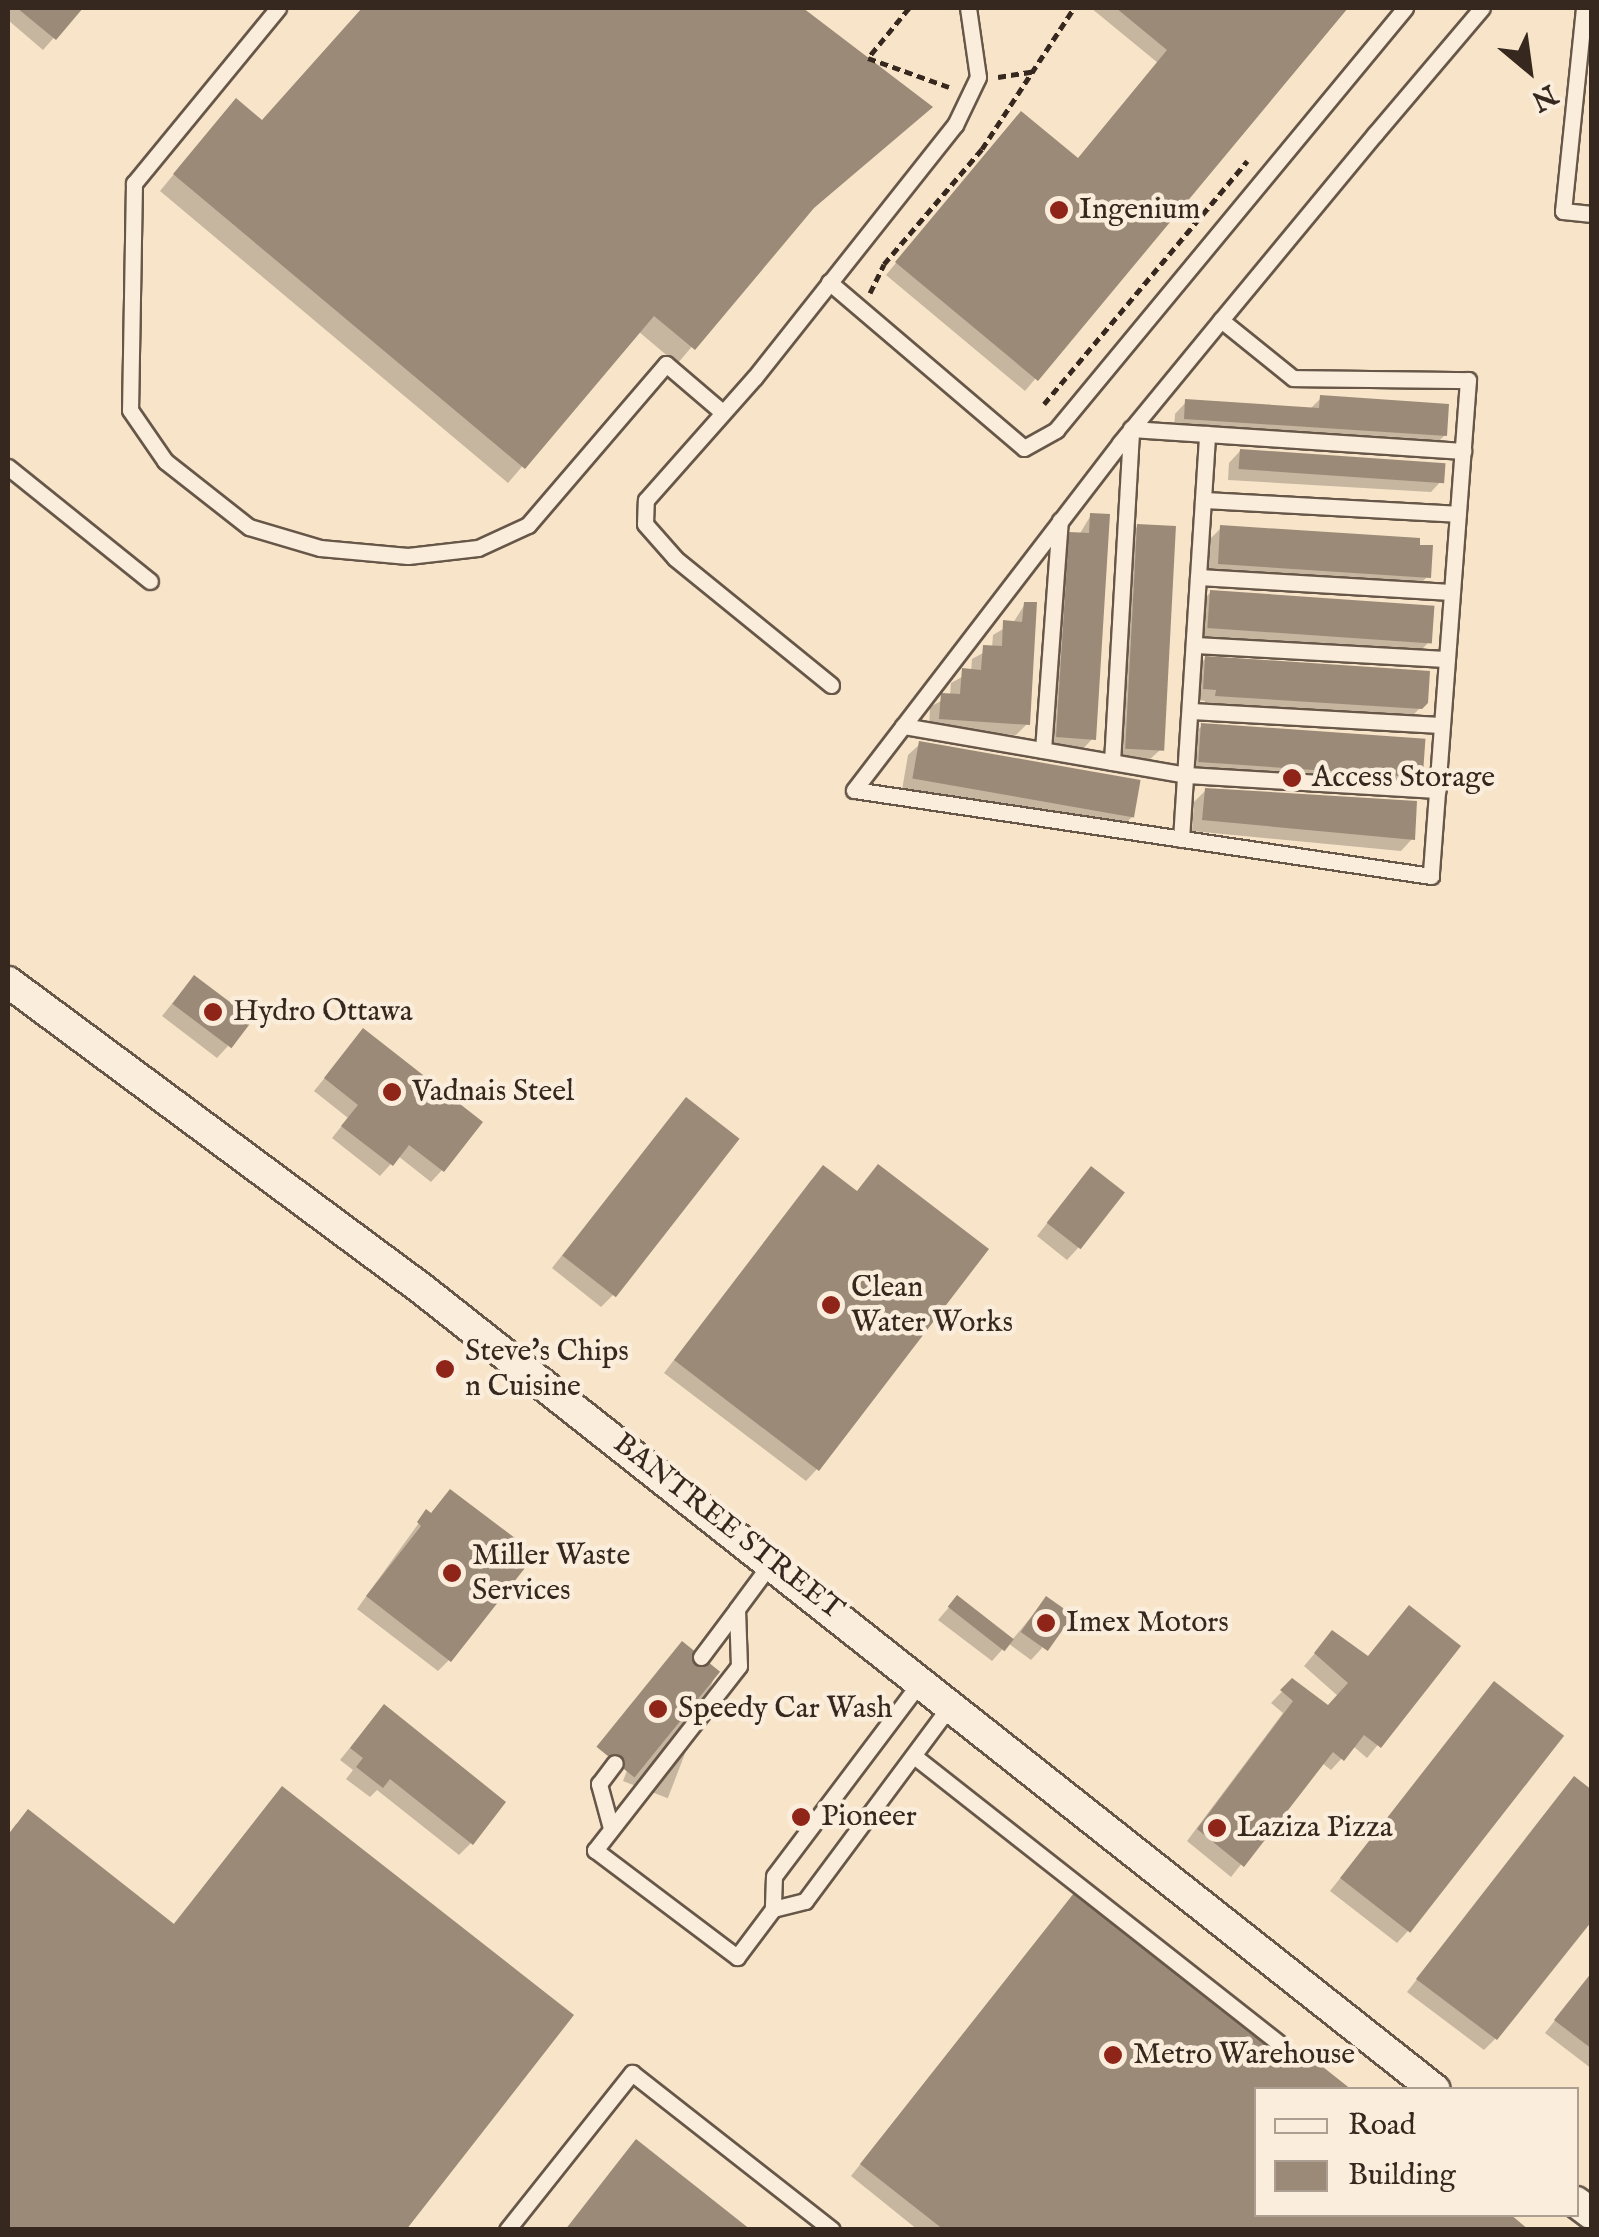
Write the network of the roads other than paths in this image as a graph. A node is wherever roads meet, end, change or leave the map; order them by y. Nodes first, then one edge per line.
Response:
1 (278, 8) edge
2 (968, 8) edge
3 (1404, 8) edge
4 (1482, 8) edge
5 (1584, 8) edge
6 (1592, 214) edge
7 (829, 282) junction
8 (1221, 320) junction
9 (721, 411) junction
10 (1131, 430) junction
11 (1207, 434) junction
12 (1462, 451) junction
13 (8, 467) edge
14 (1203, 500) junction
15 (1458, 514) junction
16 (1060, 522) junction
17 (1198, 577) junction
18 (150, 581) dead end
19 (1452, 592) junction
20 (1194, 645) junction
21 (1447, 659) junction
22 (830, 685) dead end
23 (1190, 710) junction
24 (1442, 725) junction
25 (902, 726) junction
26 (1043, 750) junction
27 (1112, 762) junction
28 (1186, 775) junction
29 (1438, 790) junction
30 (1182, 839) junction
31 (8, 982) edge
32 (772, 1562) junction
33 (737, 1609) junction
34 (701, 1657) dead end
35 (921, 1682) junction
36 (950, 1706) junction
37 (914, 1756) junction
38 (615, 1762) dead end
39 (611, 1828) junction
40 (772, 1909) junction
41 (1278, 2042) dead end
42 (1431, 2087) edge
43 (507, 2230) edge
44 (832, 2230) edge

1 - 9 lane
2 - 7 lane
3 - 7 lane
4 - 8 lane
5 - 6 lane
7 - 9 lane
8 - 10 lane
8 - 12 lane
9 - 22 lane
10 - 11 lane
10 - 16 lane
10 - 27 lane
11 - 12 lane
11 - 14 lane
12 - 15 lane
13 - 18 lane
14 - 15 lane
14 - 17 lane
15 - 19 lane
16 - 25 lane
16 - 26 lane
17 - 19 lane
17 - 20 lane
19 - 21 lane
20 - 21 lane
20 - 23 lane
21 - 24 lane
23 - 24 lane
23 - 28 lane
24 - 29 lane
25 - 26 lane
25 - 30 lane
26 - 27 lane
27 - 28 lane
28 - 29 lane
28 - 30 lane
29 - 30 lane
31 - 32 street, BANTREE STREET
32 - 33 lane
32 - 35 street, BANTREE STREET
33 - 34 lane
33 - 39 lane
35 - 36 street, BANTREE STREET
35 - 40 lane
36 - 37 lane
36 - 42 street, BANTREE STREET
37 - 40 lane
37 - 41 lane
38 - 39 lane
39 - 40 lane
43 - 44 lane

